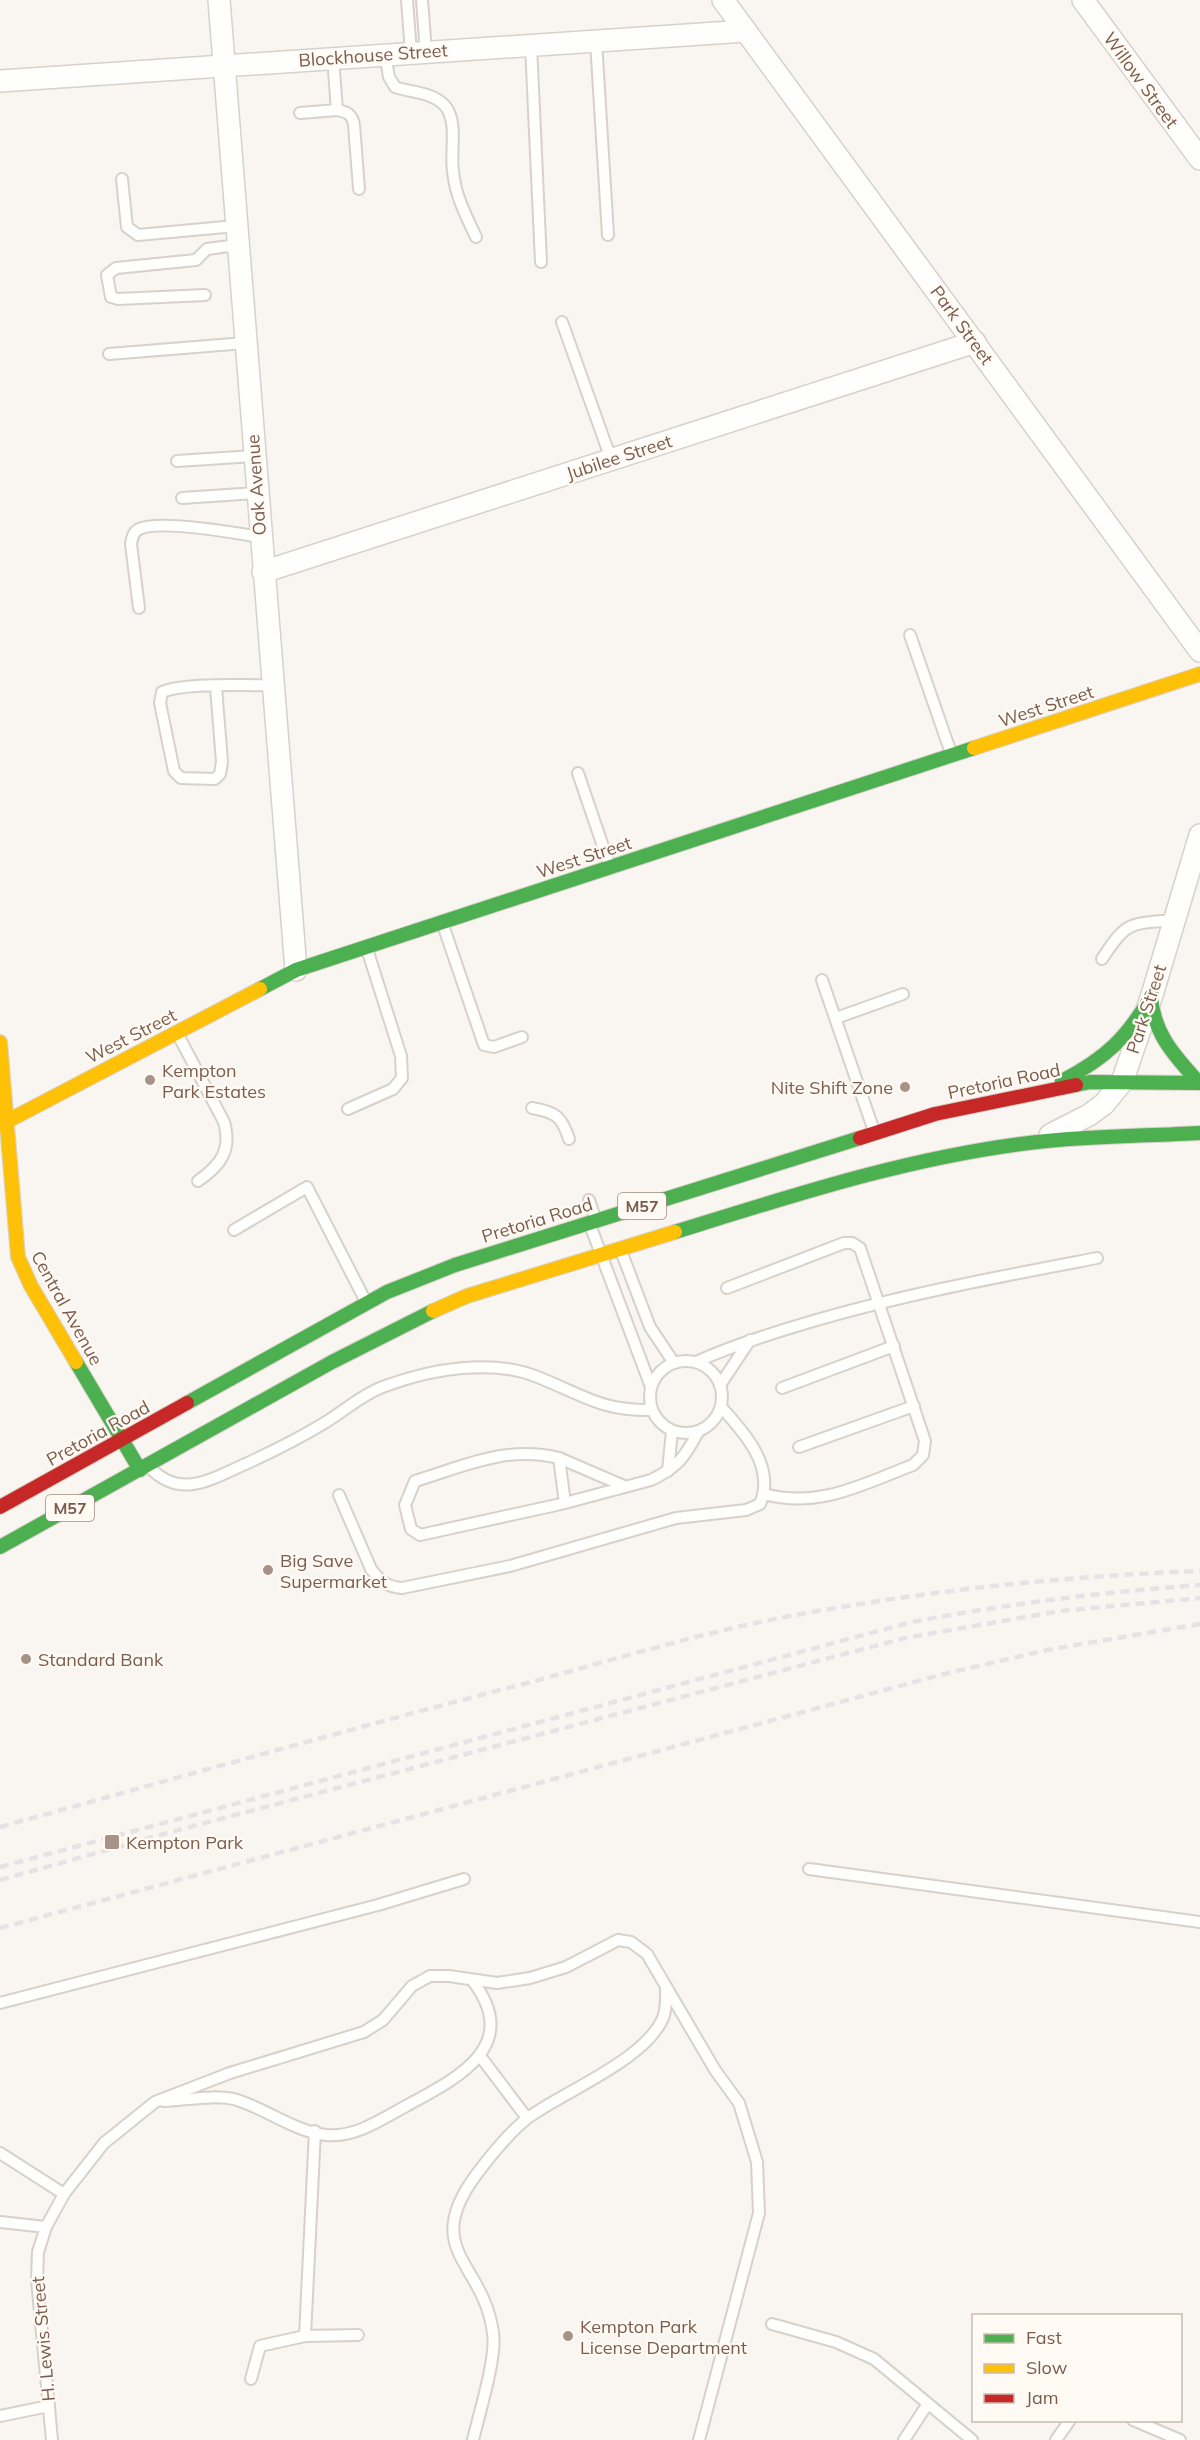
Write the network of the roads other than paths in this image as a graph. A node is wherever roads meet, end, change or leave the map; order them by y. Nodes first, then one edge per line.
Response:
1 (219, 0) edge
2 (407, 0) edge
3 (422, 0) edge
4 (723, 0) edge
5 (1083, 0) edge
6 (746, 31) junction
7 (596, 41) junction
8 (531, 45) junction
9 (418, 52) junction
10 (385, 54) junction
11 (333, 58) junction
12 (223, 65) junction
13 (0, 81) edge
14 (337, 110) junction
15 (300, 113) dead end
16 (1200, 159) edge
17 (122, 179) dead end
18 (358, 189) dead end
19 (608, 235) dead end
20 (236, 236) junction
21 (476, 237) dead end
22 (541, 262) dead end
23 (205, 295) dead end
24 (562, 322) dead end
25 (975, 342) junction
26 (245, 343) junction
27 (109, 354) dead end
28 (254, 456) junction
29 (611, 459) junction
30 (177, 461) dead end
31 (257, 493) junction
32 (182, 498) dead end
33 (260, 537) junction
34 (263, 572) junction
35 (139, 608) dead end
36 (910, 635) dead end
37 (1200, 651) edge
38 (1200, 674) edge
39 (272, 685) junction
40 (216, 687) junction
41 (952, 757) junction
42 (578, 773) dead end
43 (1200, 835) edge
44 (1196, 862) edge
45 (610, 867) junction
46 (1175, 920) junction
47 (442, 922) junction
48 (367, 948) junction
49 (1102, 959) dead end
50 (296, 970) junction
51 (822, 980) dead end
52 (903, 994) dead end
53 (1152, 996) junction
54 (836, 1018) junction
55 (177, 1032) junction
56 (522, 1037) dead end
57 (0, 1042) edge
58 (1122, 1082) junction
59 (1199, 1083) edge
60 (1044, 1090) junction
61 (532, 1108) dead end
62 (348, 1109) dead end
63 (3, 1123) edge
64 (874, 1131) junction
65 (1200, 1133) edge
66 (569, 1139) dead end
67 (1037, 1142) junction
68 (198, 1181) dead end
69 (589, 1200) dead end
70 (603, 1224) junction
71 (234, 1230) dead end
72 (621, 1251) junction
73 (602, 1257) junction
74 (1097, 1258) dead end
75 (727, 1288) dead end
76 (367, 1303) junction
77 (880, 1303) junction
78 (750, 1340) junction
79 (894, 1346) junction
80 (696, 1362) junction
81 (674, 1363) junction
82 (720, 1385) junction
83 (651, 1387) junction
84 (782, 1388) dead end
85 (915, 1406) junction
86 (721, 1407) junction
87 (652, 1410) junction
88 (672, 1431) junction
89 (698, 1432) junction
90 (122, 1442) junction
91 (799, 1446) dead end
92 (559, 1458) junction
93 (143, 1468) junction
94 (668, 1471) junction
95 (625, 1486) junction
96 (764, 1494) junction
97 (339, 1495) dead end
98 (565, 1503) junction
99 (0, 1508) edge
100 (0, 1547) edge
101 (809, 1869) dead end
102 (464, 1879) dead end
103 (1200, 1922) edge
104 (472, 1980) junction
105 (666, 1983) junction
106 (0, 2003) edge
107 (480, 2056) junction
108 (155, 2102) junction
109 (527, 2118) junction
110 (315, 2131) junction
111 (0, 2153) edge
112 (64, 2194) junction
113 (0, 2222) edge
114 (46, 2227) junction
115 (772, 2324) dead end
116 (358, 2335) dead end
117 (305, 2336) junction
118 (251, 2379) dead end
119 (927, 2405) junction
120 (49, 2406) junction
121 (0, 2416) edge
122 (1069, 2422) edge
123 (1135, 2422) edge
124 (52, 2440) edge
125 (473, 2440) edge
126 (699, 2440) edge
127 (904, 2440) edge
128 (972, 2440) edge
129 (1056, 2440) edge
130 (1180, 2440) edge

1 - 12 street, Oak Avenue
2 - 9 lane
3 - 9 lane
4 - 6 street, Park Street
5 - 16 street, Willow Street
6 - 7 street, Blockhouse Street
6 - 25 street, Park Street
7 - 8 street, Blockhouse Street
7 - 19 lane
8 - 9 street, Blockhouse Street
8 - 22 lane
9 - 10 street, Blockhouse Street
10 - 11 street, Blockhouse Street
10 - 21 lane
11 - 12 street, Blockhouse Street
11 - 14 lane
12 - 13 street, Blockhouse Street
12 - 20 street, Oak Avenue
14 - 15 lane
14 - 18 lane
17 - 20 lane
20 - 23 lane
20 - 26 street, Oak Avenue
24 - 29 lane
25 - 29 street, Jubilee Street
25 - 37 street, Park Street
26 - 27 lane
26 - 28 street, Oak Avenue
28 - 30 lane
28 - 31 street, Oak Avenue
29 - 34 street, Jubilee Street
31 - 32 lane
31 - 33 street, Oak Avenue
33 - 34 street, Oak Avenue
33 - 35 lane
34 - 39 street, Oak Avenue
36 - 41 lane
38 - 41 main road, West Street
39 - 40 lane
39 - 50 street, Oak Avenue
40 - 40 lane
41 - 45 main road, West Street
42 - 45 lane
43 - 44 street, Park Street
44 - 46 street, Park Street
45 - 47 main road, West Street
46 - 49 lane
46 - 53 street, Park Street
47 - 48 main road, West Street
47 - 56 lane
48 - 50 main road, West Street
48 - 62 lane
50 - 55 main road, West Street
51 - 54 lane
52 - 54 lane
53 - 58 street, Park Street
53 - 59 main road
53 - 60 main road
54 - 64 lane
55 - 63 main road, West Street
55 - 68 lane
57 - 63 main road, Central Avenue
58 - 59 main road, Pretoria Road / M57
58 - 60 main road, Pretoria Road / M57
58 - 67 street, Park Street
60 - 64 main road, Pretoria Road / M57
61 - 66 lane
63 - 90 main road, Central Avenue
64 - 70 main road, Pretoria Road / M57
65 - 67 main road, M57
67 - 72 main road, M57
69 - 70 lane
70 - 72 lane
70 - 73 lane
70 - 76 main road, Pretoria Road / M57
71 - 76 lane
72 - 73 main road, M57
72 - 81 lane
73 - 83 lane
73 - 93 main road, M57
74 - 77 lane
75 - 77 lane
76 - 90 main road, Pretoria Road / M57
77 - 78 lane
77 - 79 lane
78 - 80 lane
78 - 82 lane
79 - 84 lane
79 - 85 lane
80 - 81 lane
80 - 82 lane
81 - 83 lane
82 - 86 lane
83 - 87 lane
85 - 91 lane
85 - 96 lane
86 - 89 lane
86 - 96 lane
87 - 88 lane
87 - 93 lane
88 - 89 lane
88 - 94 lane
89 - 94 lane
90 - 93 main road, Central Avenue
90 - 99 main road, Pretoria Road / M57
92 - 95 lane
92 - 98 lane
92 - 98 lane
93 - 100 main road, M57
94 - 95 lane
95 - 98 lane
96 - 97 lane
101 - 103 lane
102 - 106 lane
104 - 105 lane, H. Lewis Street
104 - 107 lane
104 - 108 lane, H. Lewis Street
105 - 109 lane
105 - 126 lane, H. Lewis Street
107 - 109 lane
107 - 110 lane
108 - 110 lane
108 - 112 lane, H. Lewis Street
109 - 125 lane
110 - 117 lane
111 - 112 lane
112 - 114 lane, H. Lewis Street
113 - 114 lane
114 - 120 lane, H. Lewis Street
115 - 119 lane
116 - 117 lane
117 - 118 lane
119 - 127 lane
119 - 128 lane
120 - 121 lane
120 - 124 lane, H. Lewis Street
122 - 129 lane
123 - 130 lane

